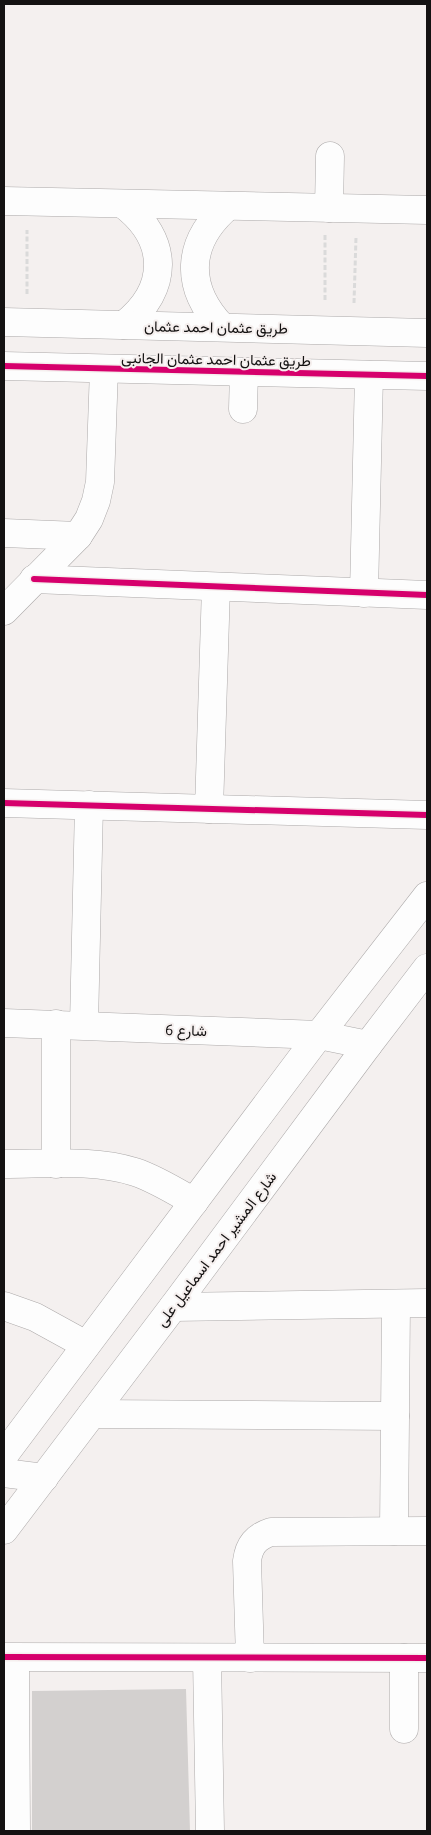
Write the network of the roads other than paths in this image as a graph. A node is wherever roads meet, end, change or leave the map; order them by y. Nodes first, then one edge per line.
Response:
1 (330, 156) dead end
2 (16, 202) edge
3 (123, 204) junction
4 (228, 206) junction
5 (327, 208) junction
6 (427, 210) edge
7 (15, 322) edge
8 (124, 325) junction
9 (222, 327) junction
10 (427, 333) edge
11 (4, 366) edge
12 (104, 369) junction
13 (244, 372) junction
14 (369, 375) junction
15 (427, 376) edge
16 (243, 408) dead end
17 (4, 533) edge
18 (78, 536) junction
19 (34, 579) junction
20 (216, 587) junction
21 (364, 593) junction
22 (427, 595) edge
23 (4, 611) edge
24 (4, 803) edge
25 (89, 805) junction
26 (209, 808) junction
27 (427, 815) edge
28 (427, 896) edge
29 (427, 968) edge
30 (4, 1023) edge
31 (56, 1024) junction
32 (84, 1025) junction
33 (319, 1035) junction
34 (368, 1045) junction
35 (4, 1164) edge
36 (56, 1164) junction
37 (194, 1202) junction
38 (427, 1303) edge
39 (396, 1304) junction
40 (4, 1306) edge
41 (173, 1307) junction
42 (86, 1345) junction
43 (92, 1414) junction
44 (395, 1416) junction
45 (4, 1455) edge
46 (4, 1473) edge
47 (44, 1478) junction
48 (7, 1520) edge
49 (394, 1531) junction
50 (427, 1531) edge
51 (9, 1657) edge
52 (207, 1658) junction
53 (250, 1658) junction
54 (416, 1658) edge
55 (404, 1729) dead end
56 (16, 1831) edge
57 (210, 1831) edge

1 - 5 street
2 - 3 street
3 - 4 street
3 - 8 street
4 - 5 street
4 - 9 street
5 - 6 street
7 - 8 street, طريق عثمان احمد عثمان
8 - 9 street, طريق عثمان احمد عثمان
9 - 10 street, طريق عثمان احمد عثمان
11 - 12 street, طريق عثمان احمد عثمان الجانبى
12 - 13 street, طريق عثمان احمد عثمان الجانبى
12 - 18 street
13 - 14 street, طريق عثمان احمد عثمان الجانبى
13 - 16 street
14 - 15 street, طريق عثمان احمد عثمان الجانبى
14 - 21 street
17 - 18 street
18 - 19 street
19 - 20 street
19 - 23 street
20 - 21 street
20 - 26 street
21 - 22 street
24 - 25 street
25 - 26 street
25 - 32 street
26 - 27 street
28 - 33 street
29 - 34 street, شارع المشير احمد اسماعيل على
30 - 31 street, شارع 6
31 - 32 street, شارع 6
31 - 36 street
32 - 33 street, شارع 6
33 - 34 street, شارع 6
33 - 37 street
34 - 41 street, شارع المشير احمد اسماعيل على
35 - 36 street
36 - 37 street
37 - 42 street
38 - 39 street
39 - 41 street
39 - 44 street
40 - 42 street
41 - 43 street, شارع المشير احمد اسماعيل على
42 - 45 street
43 - 44 street
43 - 47 street, شارع المشير احمد اسماعيل على
44 - 49 street
46 - 47 street
47 - 48 street, شارع المشير احمد اسماعيل على
49 - 50 street
49 - 53 street
51 - 52 street
51 - 56 street
52 - 53 street
52 - 57 street
53 - 54 street
54 - 55 street

